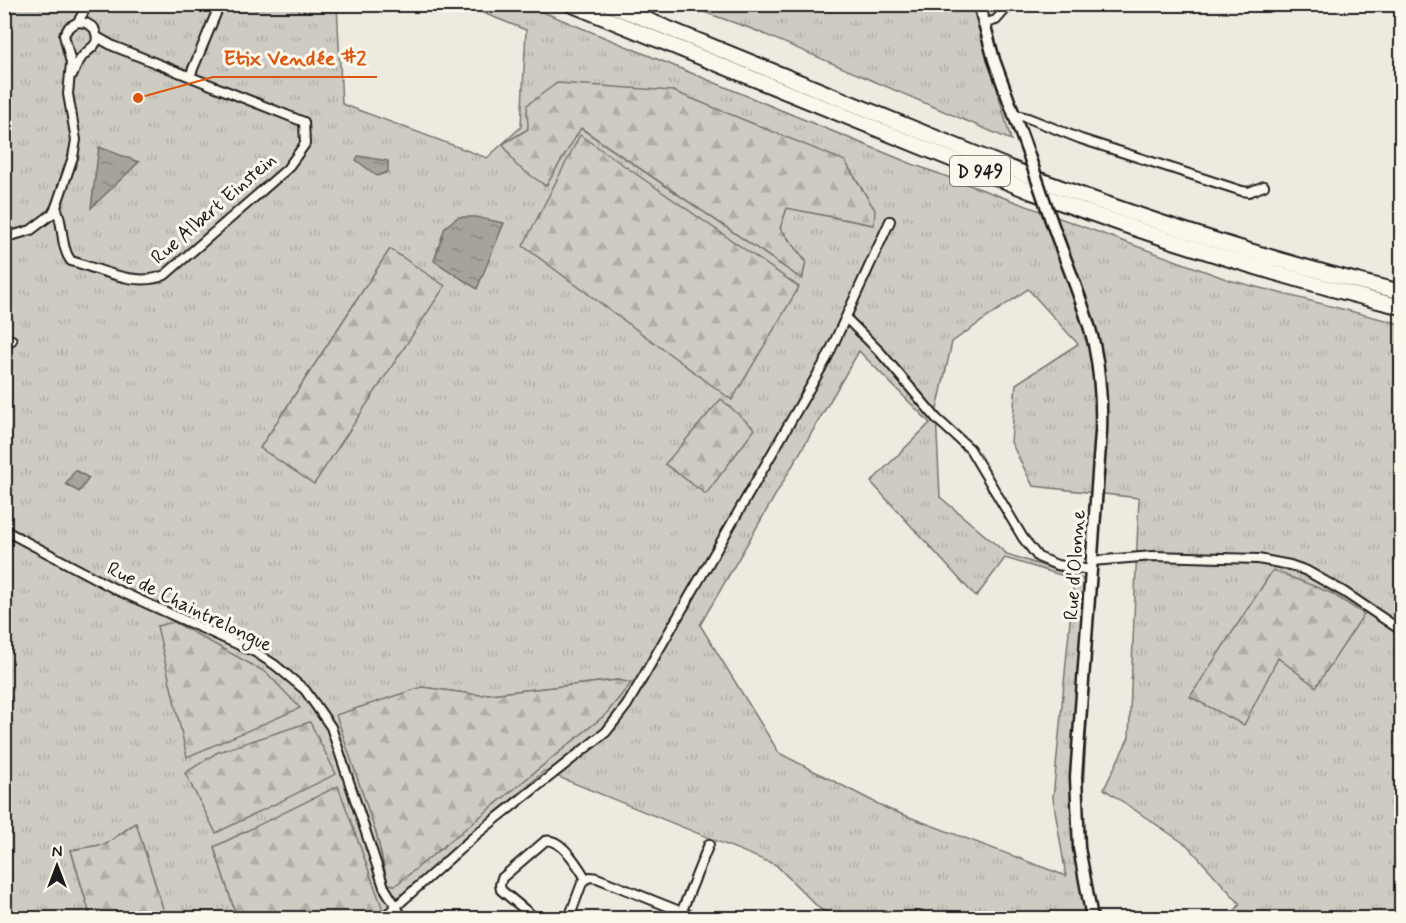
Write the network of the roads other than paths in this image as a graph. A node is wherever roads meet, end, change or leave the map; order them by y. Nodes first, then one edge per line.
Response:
1 (89, 4) edge
2 (220, 4) edge
3 (570, 4) edge
4 (608, 4) edge
5 (979, 4) edge
6 (1010, 4) edge
7 (78, 22) junction
8 (983, 24) junction
9 (90, 25) junction
10 (97, 37) junction
11 (113, 46) junction
12 (93, 48) junction
13 (68, 49) junction
14 (84, 54) junction
15 (190, 76) junction
16 (69, 84) junction
17 (1013, 114) junction
18 (1264, 186) dead end
19 (56, 207) junction
20 (890, 221) dead end
21 (4, 238) edge
22 (1401, 292) edge
23 (1401, 307) edge
24 (847, 318) junction
25 (12, 340) dead end
26 (4, 345) edge
27 (4, 530) edge
28 (1092, 565) junction
29 (1401, 631) edge
30 (709, 844) dead end
31 (586, 879) junction
32 (396, 909) junction
33 (680, 915) edge
34 (383, 918) edge
35 (403, 918) edge
36 (535, 918) edge
37 (569, 918) edge
38 (697, 918) edge
39 (1092, 918) edge

1 - 7 street
1 - 9 street
2 - 15 street
3 - 23 highway, D 949
4 - 22 highway, D 949
5 - 8 street, Rue d'Olonne
6 - 8 street
7 - 9 street
7 - 13 street
8 - 17 street, Rue d'Olonne
9 - 10 street
10 - 11 street, Rue Albert Einstein
10 - 12 street
11 - 12 street, Rue Albert Einstein
11 - 15 street, Rue Albert Einstein
12 - 14 street
13 - 14 street
13 - 16 street
14 - 16 street
15 - 19 street, Rue Albert Einstein
16 - 19 street
17 - 18 street
17 - 28 street, Rue d'Olonne, bridge
19 - 21 street
20 - 24 street
24 - 28 street
24 - 32 street
25 - 26 street
27 - 32 street, Rue de Chaintrelongue
28 - 29 street
28 - 39 street, Rue d'Olonne
30 - 33 street
31 - 33 street
31 - 36 street
31 - 37 street
32 - 34 street
32 - 35 street, Rue de Chaintrelongue
33 - 38 street

